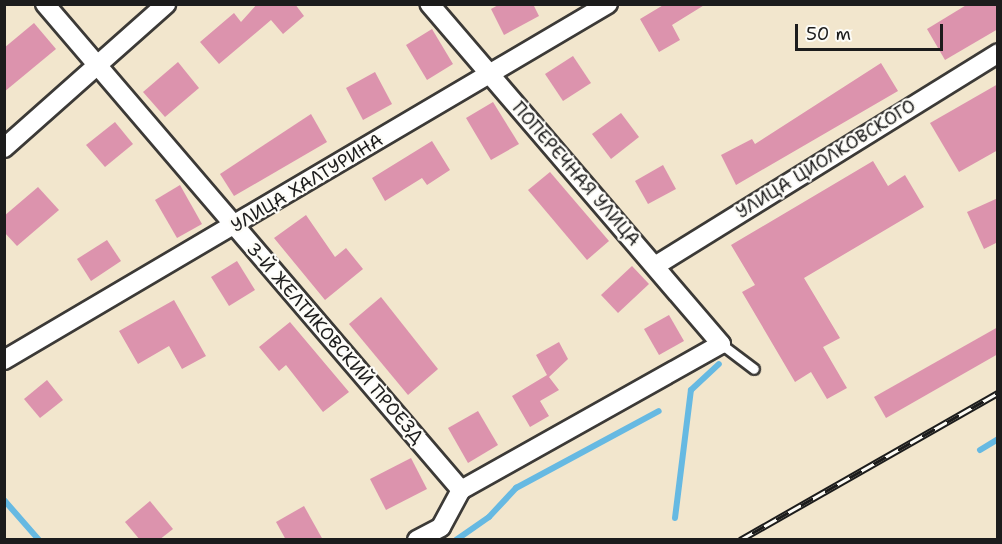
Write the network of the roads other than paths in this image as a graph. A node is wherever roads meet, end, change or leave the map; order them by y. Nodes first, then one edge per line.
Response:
1 (45, 4) edge
2 (166, 4) edge
3 (430, 4) edge
4 (608, 4) edge
5 (998, 53) edge
6 (96, 64) junction
7 (490, 74) junction
8 (4, 148) edge
9 (235, 226) junction
10 (655, 266) junction
11 (721, 344) junction
12 (4, 360) edge
13 (754, 369) dead end
14 (461, 490) junction
15 (417, 540) edge

1 - 6 street, 3-Й ЖЕЛТИКОВСКИЙ ПРОЕЗД
2 - 6 street
3 - 7 street, ПОПЕРЕЧНАЯ УЛИЦА
4 - 7 street, УЛИЦА ХАЛТУРИНА
5 - 10 street, УЛИЦА ЦИОЛКОВСКОГО
6 - 8 street
6 - 9 street, 3-Й ЖЕЛТИКОВСКИЙ ПРОЕЗД
7 - 9 street, УЛИЦА ХАЛТУРИНА
7 - 10 street, ПОПЕРЕЧНАЯ УЛИЦА
9 - 12 street, УЛИЦА ХАЛТУРИНА
9 - 14 street, 3-Й ЖЕЛТИКОВСКИЙ ПРОЕЗД
10 - 11 street, ПОПЕРЕЧНАЯ УЛИЦА
11 - 13 lane
11 - 14 street
14 - 15 street

